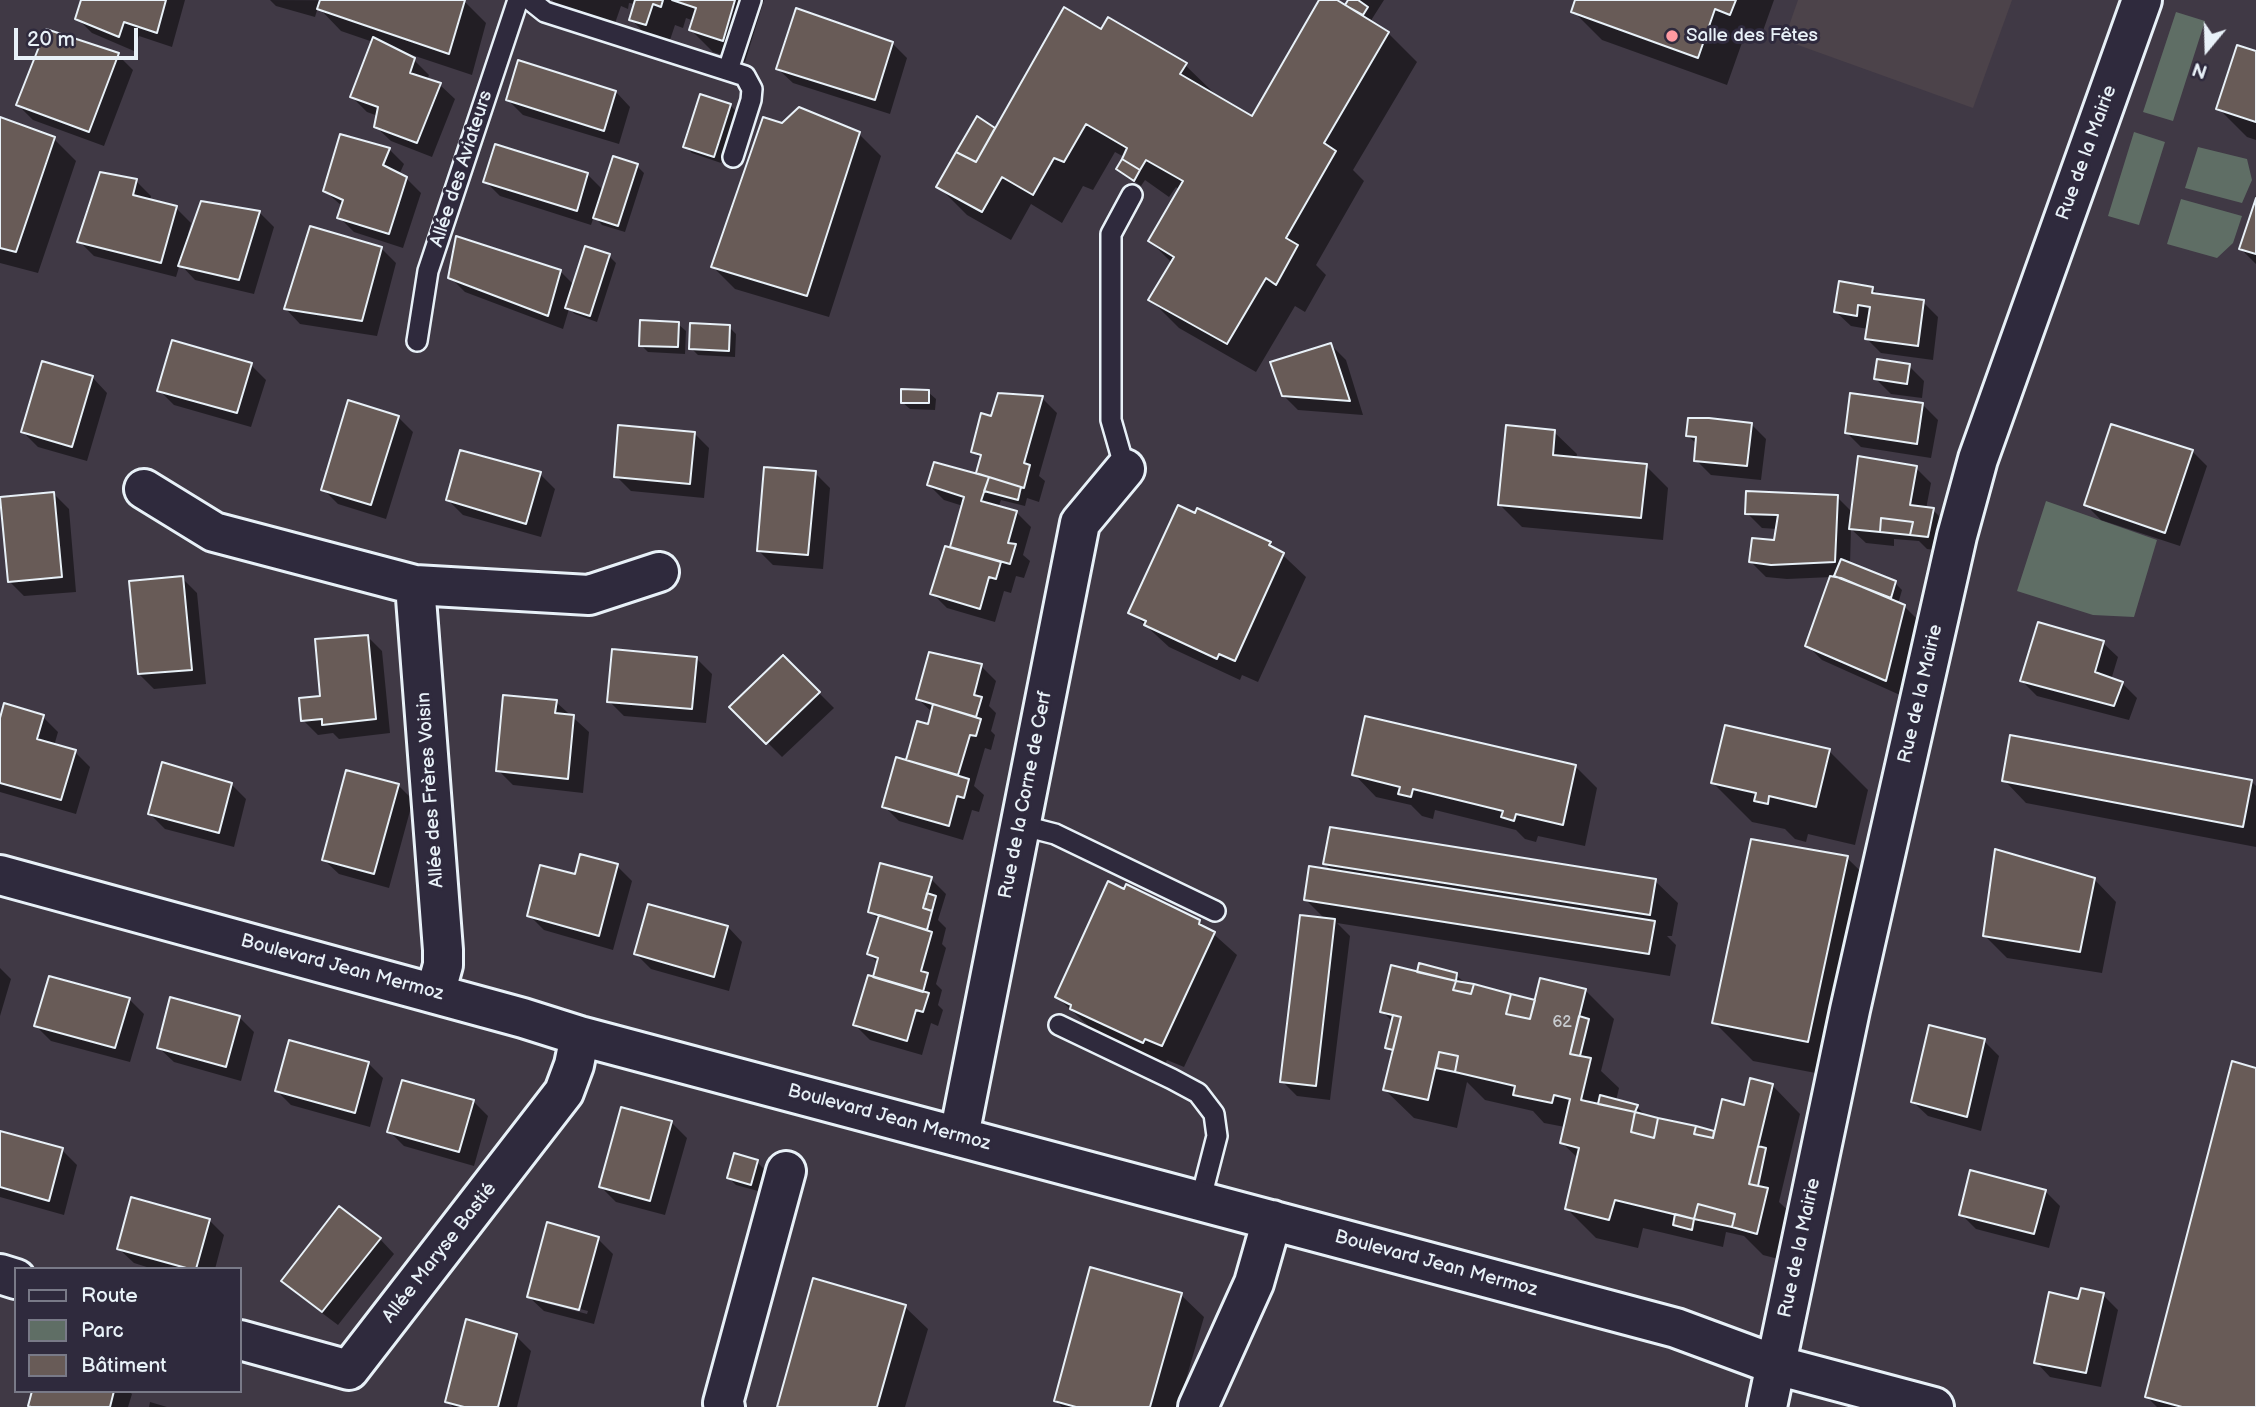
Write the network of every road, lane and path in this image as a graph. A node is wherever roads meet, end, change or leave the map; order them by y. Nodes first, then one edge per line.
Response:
1 (518, 0) edge
2 (530, 0) edge
3 (751, 0) edge
4 (2142, 0) edge
5 (728, 70) junction
6 (733, 157) dead end
7 (1132, 195) dead end
8 (417, 341) dead end
9 (1125, 469) joint
10 (144, 488) dead end
11 (659, 572) dead end
12 (415, 584) junction
13 (1020, 825) junction
14 (0, 875) edge
15 (1215, 911) dead end
16 (435, 994) junction
17 (1059, 1025) dead end
18 (580, 1037) junction
19 (959, 1136) junction
20 (786, 1171) dead end
21 (1200, 1202) junction
22 (1272, 1220) junction
23 (242, 1341) edge
24 (1776, 1365) junction
25 (725, 1407) edge
26 (1198, 1407) edge
27 (1767, 1407) edge
28 (1934, 1407) edge

1 - 8 lane, Allée des Aviateurs
2 - 5 lane
3 - 5 lane
4 - 24 street, Rue de la Mairie
5 - 6 lane
7 - 9 lane
9 - 13 street, Rue de la Corne de Cerf
10 - 12 street
11 - 12 street
12 - 16 street, Allée des Frères Voisin
13 - 15 lane
13 - 19 street, Rue de la Corne de Cerf
14 - 16 street, Boulevard Jean Mermoz
16 - 18 street, Boulevard Jean Mermoz
17 - 21 lane
18 - 19 street, Boulevard Jean Mermoz
18 - 23 street, Allée Maryse Bastié
19 - 21 street, Boulevard Jean Mermoz
20 - 25 street
21 - 22 street, Boulevard Jean Mermoz
22 - 24 street, Boulevard Jean Mermoz
22 - 26 street
24 - 27 street, Rue de la Mairie
24 - 28 street, Boulevard Jean Mermoz

